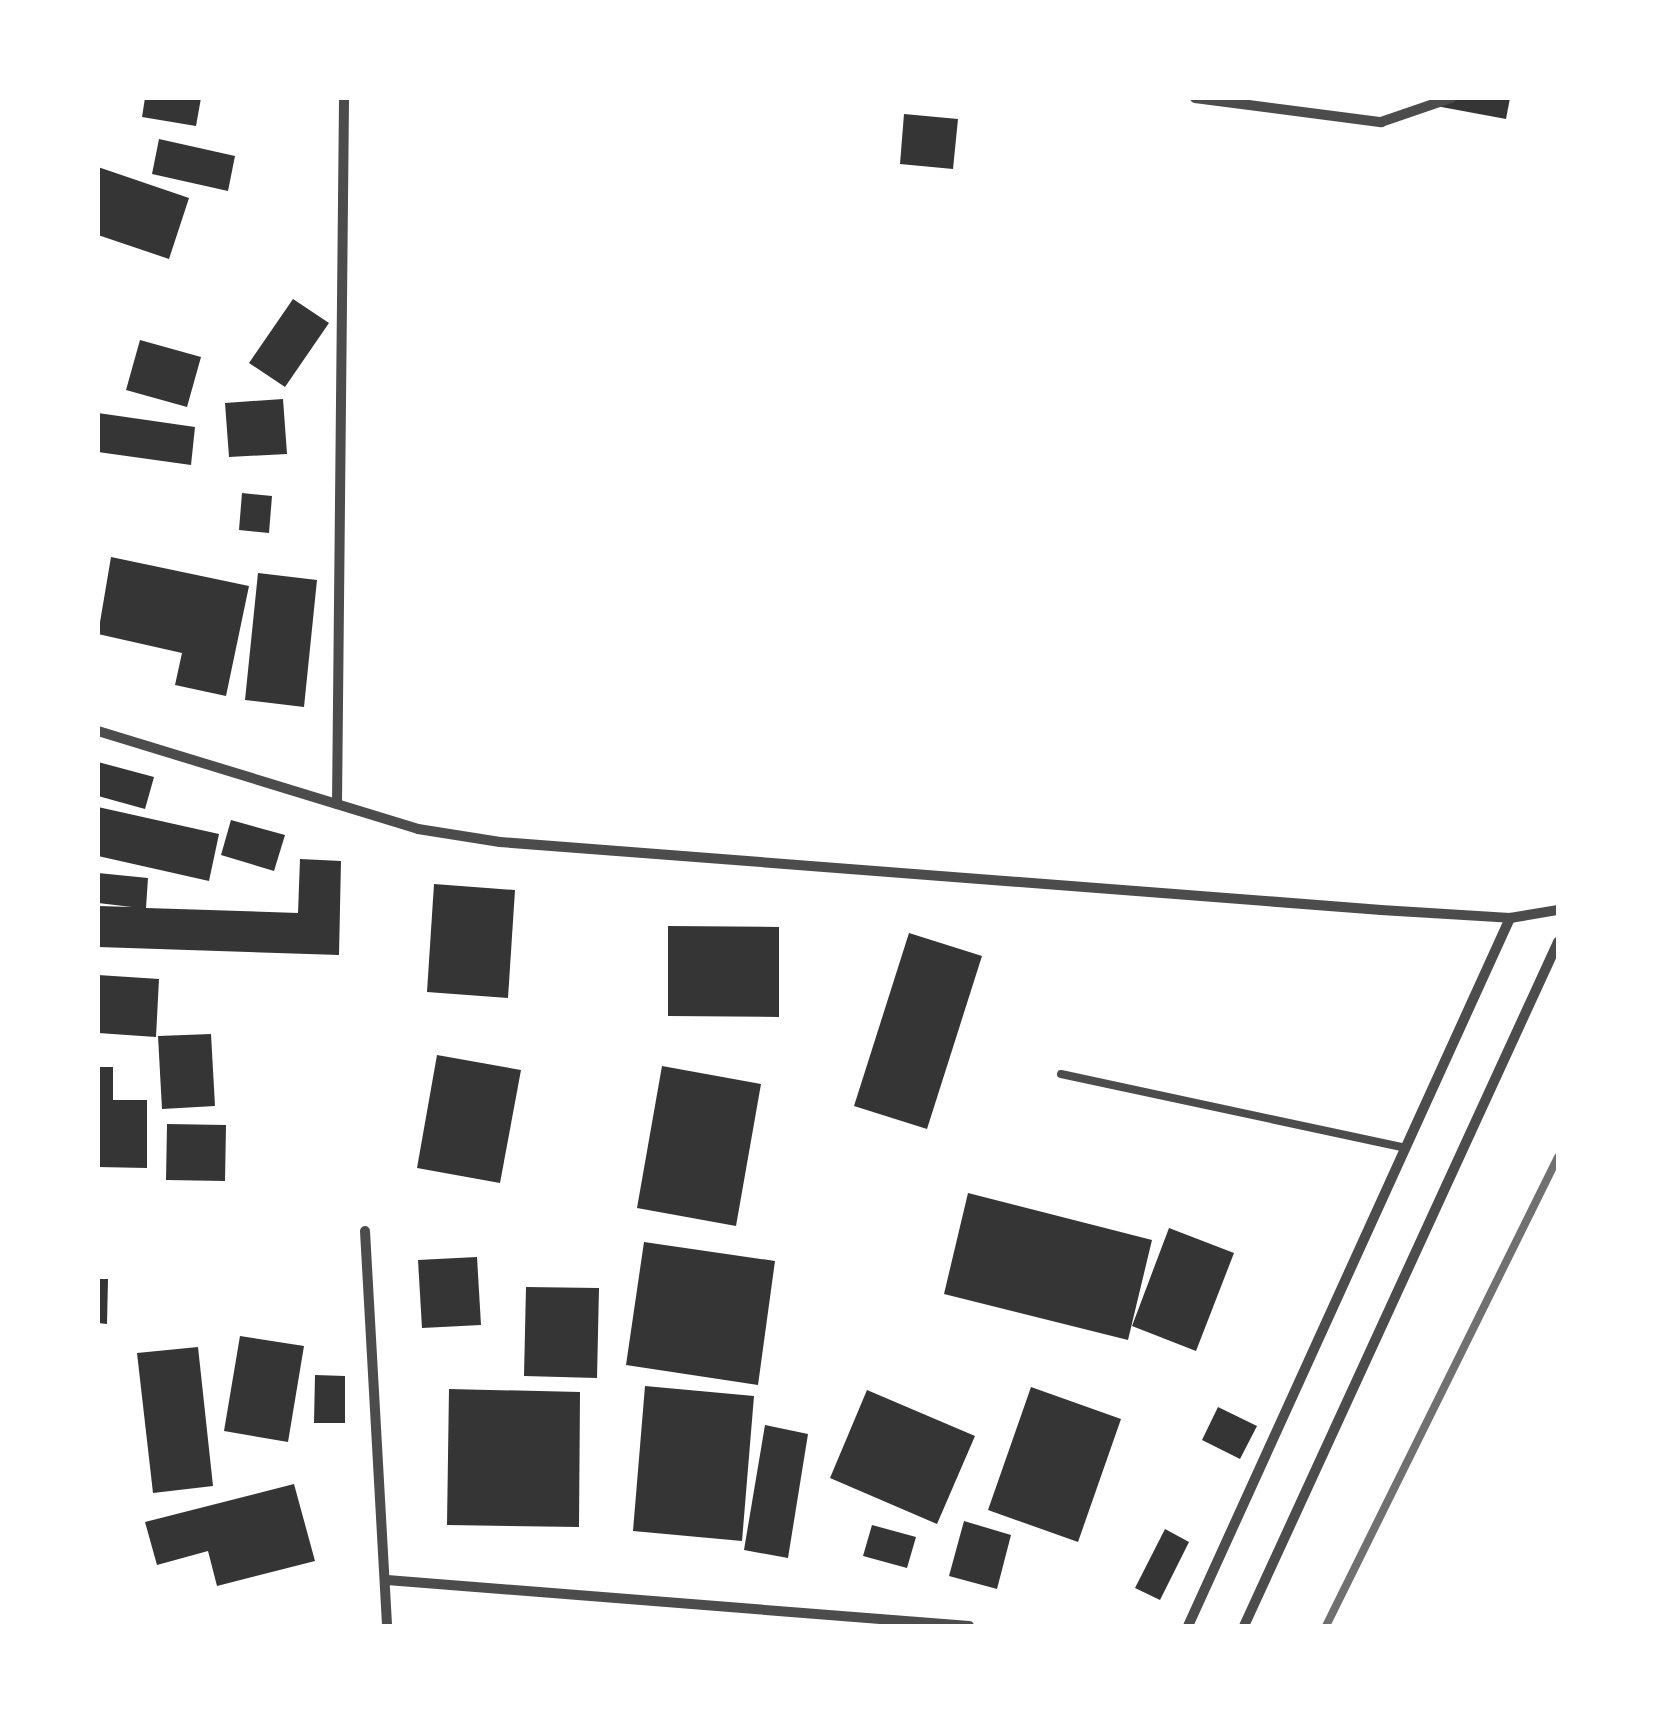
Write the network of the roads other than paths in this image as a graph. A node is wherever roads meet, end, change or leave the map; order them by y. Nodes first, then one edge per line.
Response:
1 (344, 98) edge
2 (1195, 98) edge
3 (1451, 98) edge
4 (98, 731) edge
5 (336, 804) junction
6 (1558, 910) edge
7 (1510, 918) junction
8 (1558, 942) edge
9 (1061, 1074) dead end
10 (1406, 1148) junction
11 (365, 1231) dead end
12 (387, 1580) junction
13 (386, 1626) edge
14 (968, 1626) edge
15 (1188, 1626) edge
16 (1244, 1626) edge

1 - 5 street
2 - 3 street
4 - 5 street
5 - 7 street
6 - 7 street
7 - 10 street
8 - 16 street
9 - 10 lane
10 - 15 street
11 - 12 street
12 - 13 street
12 - 14 street

